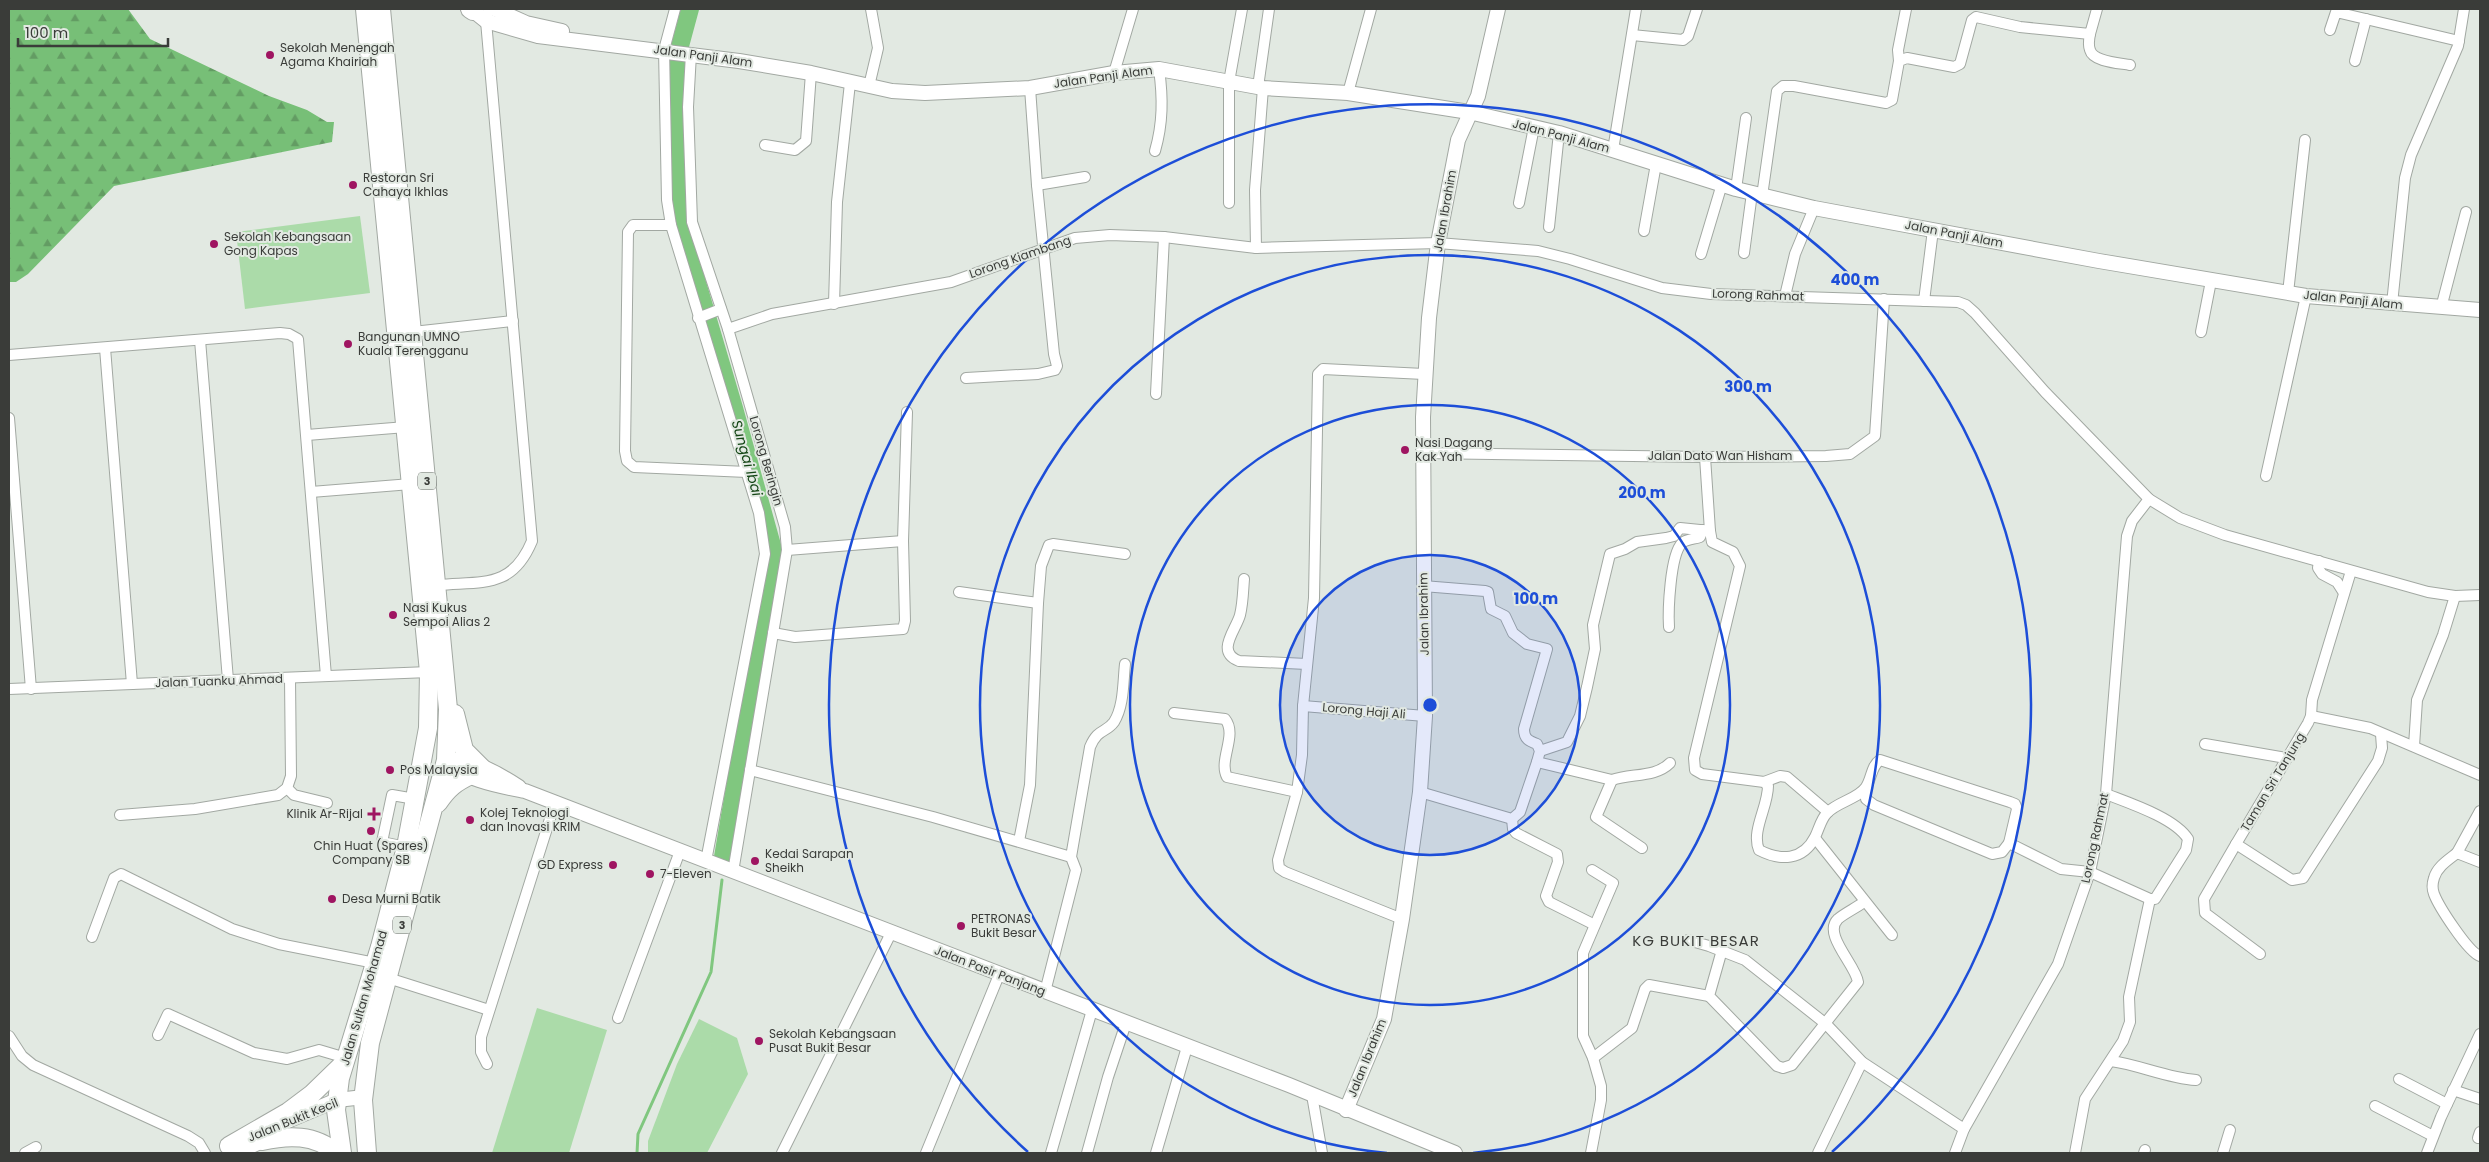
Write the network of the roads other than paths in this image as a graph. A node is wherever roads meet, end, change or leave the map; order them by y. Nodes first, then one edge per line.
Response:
1 (364, 9) edge
2 (382, 9) edge
3 (496, 9) edge
4 (675, 9) edge
5 (871, 9) edge
6 (1133, 9) edge
7 (1242, 9) edge
8 (1269, 9) edge
9 (1371, 9) edge
10 (1498, 9) edge
11 (1636, 9) edge
12 (1697, 9) edge
13 (1906, 9) edge
14 (2097, 9) edge
15 (2464, 9) edge
16 (478, 12) edge
17 (2366, 19) junction
18 (2330, 30) dead end
19 (2090, 34) junction
20 (1632, 35) junction
21 (2459, 41) junction
22 (636, 47) junction
23 (664, 50) junction
24 (692, 54) junction
25 (1899, 61) junction
26 (2355, 61) dead end
27 (2130, 65) dead end
28 (1159, 69) junction
29 (811, 73) junction
30 (1114, 73) junction
31 (850, 82) junction
32 (1229, 82) junction
33 (869, 86) junction
34 (1261, 87) junction
35 (1030, 88) junction
36 (1348, 93) junction
37 (1469, 112) junction
38 (1746, 118) dead end
39 (1534, 127) junction
40 (1558, 133) junction
41 (2304, 140) dead end
42 (765, 144) dead end
43 (1613, 150) junction
44 (1156, 151) dead end
45 (1656, 164) junction
46 (1085, 177) dead end
47 (1722, 184) junction
48 (1037, 185) junction
49 (1736, 189) junction
50 (1757, 195) junction
51 (1229, 203) dead end
52 (1518, 203) dead end
53 (1814, 208) junction
54 (2466, 212) dead end
55 (671, 225) junction
56 (1549, 228) dead end
57 (1933, 230) junction
58 (1644, 231) dead end
59 (1164, 237) junction
60 (1438, 243) junction
61 (1043, 248) junction
62 (1256, 248) junction
63 (1744, 253) dead end
64 (1701, 254) dead end
65 (2211, 281) junction
66 (2288, 293) junction
67 (1785, 296) junction
68 (2306, 296) junction
69 (1884, 299) junction
70 (1924, 301) junction
71 (834, 304) junction
72 (2392, 304) junction
73 (2442, 308) junction
74 (718, 310) junction
75 (2480, 310) edge
76 (700, 317) junction
77 (513, 321) junction
78 (728, 329) junction
79 (413, 332) junction
80 (2201, 332) dead end
81 (200, 340) junction
82 (104, 348) junction
83 (9, 356) edge
84 (1424, 374) junction
85 (966, 378) dead end
86 (1156, 394) dead end
87 (907, 412) dead end
88 (9, 418) edge
89 (406, 427) junction
90 (307, 435) junction
91 (1422, 453) junction
92 (1705, 457) junction
93 (747, 472) junction
94 (2266, 476) dead end
95 (411, 484) junction
96 (311, 492) junction
97 (2149, 499) junction
98 (1706, 530) junction
99 (903, 541) junction
100 (787, 550) junction
101 (1125, 554) dead end
102 (2319, 561) junction
103 (2351, 571) junction
104 (1244, 579) dead end
105 (438, 585) junction
106 (1423, 586) junction
107 (959, 592) dead end
108 (2344, 593) junction
109 (2480, 595) edge
110 (2455, 596) junction
111 (1038, 603) junction
112 (1669, 627) dead end
113 (773, 633) junction
114 (443, 647) junction
115 (1126, 664) dead end
116 (1307, 664) junction
117 (429, 672) junction
118 (326, 676) junction
119 (290, 678) junction
120 (228, 680) junction
121 (132, 684) junction
122 (31, 688) junction
123 (9, 690) edge
124 (1303, 706) junction
125 (1174, 713) dead end
126 (1426, 716) junction
127 (2311, 716) junction
128 (2381, 734) junction
129 (2205, 744) dead end
130 (2414, 746) junction
131 (1540, 751) junction
132 (2286, 758) junction
133 (446, 760) junction
134 (1537, 762) junction
135 (1670, 763) dead end
136 (750, 770) junction
137 (477, 772) junction
138 (2480, 774) edge
139 (1612, 780) junction
140 (1764, 782) junction
141 (287, 788) junction
142 (1866, 788) junction
143 (1297, 792) junction
144 (1420, 792) junction
145 (2106, 794) junction
146 (415, 800) junction
147 (327, 803) dead end
148 (554, 803) junction
149 (435, 808) junction
150 (1828, 812) junction
151 (2480, 812) edge
152 (120, 815) dead end
153 (1512, 819) junction
154 (1815, 838) junction
155 (1019, 841) junction
156 (2009, 843) junction
157 (2236, 844) junction
158 (406, 847) junction
159 (1642, 848) dead end
160 (680, 852) junction
161 (2457, 853) junction
162 (1071, 857) junction
163 (706, 861) junction
164 (2480, 862) edge
165 (1592, 870) dead end
166 (733, 872) junction
167 (2090, 872) junction
168 (2150, 898) junction
169 (1864, 902) junction
170 (1402, 919) junction
171 (1594, 924) junction
172 (891, 933) junction
173 (1892, 935) dead end
174 (92, 937) dead end
175 (1688, 940) dead end
176 (1722, 950) junction
177 (2260, 954) dead end
178 (2480, 956) edge
179 (375, 963) junction
180 (1000, 975) junction
181 (388, 978) junction
182 (1045, 992) junction
183 (1709, 996) junction
184 (489, 1010) junction
185 (1092, 1010) junction
186 (618, 1018) dead end
187 (1126, 1023) junction
188 (1826, 1024) junction
189 (2480, 1034) edge
190 (158, 1035) dead end
191 (9, 1036) edge
192 (370, 1042) junction
193 (1187, 1047) junction
194 (1593, 1058) junction
195 (346, 1060) junction
196 (2111, 1061) junction
197 (1862, 1062) junction
198 (487, 1064) dead end
199 (2399, 1079) dead end
200 (2196, 1080) dead end
201 (2453, 1090) junction
202 (1312, 1095) junction
203 (355, 1098) junction
204 (2480, 1099) edge
205 (2447, 1104) junction
206 (337, 1105) junction
207 (2376, 1106) dead end
208 (1346, 1110) junction
209 (1964, 1129) junction
210 (2230, 1130) dead end
211 (2434, 1136) junction
212 (262, 1141) junction
213 (36, 1147) dead end
214 (229, 1151) edge
215 (25, 1153) edge
216 (205, 1153) edge
217 (336, 1153) edge
218 (342, 1153) edge
219 (360, 1153) edge
220 (367, 1153) edge
221 (782, 1153) edge
222 (926, 1153) edge
223 (1050, 1153) edge
224 (1087, 1153) edge
225 (1156, 1153) edge
226 (1322, 1153) edge
227 (1455, 1153) edge
228 (1591, 1153) edge
229 (1818, 1153) edge
230 (1954, 1153) edge
231 (2075, 1153) edge
232 (2223, 1153) edge
233 (2427, 1153) edge

1 - 89 highway, Jalan Sultan Mohamad / 3
2 - 79 highway, Jalan Sultan Mohamad / 3
3 - 22 main road, Jalan Panji Alam
4 - 23 street
5 - 33 street
6 - 30 street
7 - 32 street
8 - 34 street
9 - 36 street
10 - 37 main road, Jalan Ibrahim
11 - 20 street
12 - 20 street
13 - 25 street
14 - 19 street
15 - 21 street
16 - 22 main road, Jalan Panji Alam
16 - 77 street
17 - 18 street
17 - 21 street
17 - 26 street
19 - 25 street
19 - 27 street
20 - 43 street
21 - 72 street
22 - 23 main road, Jalan Panji Alam
23 - 24 main road, Jalan Panji Alam
23 - 55 street
24 - 29 main road, Jalan Panji Alam
24 - 74 street, Lorong Beringin
25 - 50 street
28 - 30 main road, Jalan Panji Alam
28 - 32 main road, Jalan Panji Alam
28 - 44 street
29 - 31 main road, Jalan Panji Alam
29 - 42 street
30 - 35 main road, Jalan Panji Alam
31 - 33 main road, Jalan Panji Alam
31 - 71 street
32 - 34 main road, Jalan Panji Alam
32 - 51 street
33 - 35 main road, Jalan Panji Alam
34 - 36 main road, Jalan Panji Alam
34 - 62 street
35 - 48 street
36 - 37 main road, Jalan Panji Alam
37 - 39 main road, Jalan Panji Alam
37 - 60 main road, Jalan Ibrahim
38 - 49 street
39 - 40 main road, Jalan Panji Alam
39 - 52 street
40 - 43 main road, Jalan Panji Alam
40 - 56 street
41 - 66 street
43 - 45 main road, Jalan Panji Alam
45 - 47 main road, Jalan Panji Alam
45 - 58 street
46 - 48 street
47 - 49 main road, Jalan Panji Alam
47 - 64 street
48 - 61 street
49 - 50 main road, Jalan Panji Alam
50 - 53 main road, Jalan Panji Alam
50 - 63 street
53 - 57 main road, Jalan Panji Alam
53 - 67 street
54 - 73 street
55 - 76 street
55 - 93 street
57 - 65 main road, Jalan Panji Alam
57 - 70 street
59 - 61 street, Lorong Kiambang
59 - 62 street, Lorong Kiambang
59 - 86 street
60 - 62 street, Lorong Kiambang
60 - 67 street, Lorong Rahmat
60 - 84 main road, Jalan Ibrahim
61 - 71 street, Lorong Kiambang
61 - 85 street
65 - 66 main road, Jalan Panji Alam
65 - 80 street
66 - 68 main road, Jalan Panji Alam
67 - 69 street, Lorong Rahmat
68 - 72 main road, Jalan Panji Alam
68 - 94 street
69 - 70 street, Lorong Rahmat
69 - 92 street, Jalan Dato Wan Hisham
70 - 97 street, Lorong Rahmat
71 - 78 street, Lorong Kiambang
72 - 73 main road, Jalan Panji Alam
73 - 75 main road, Jalan Panji Alam
74 - 76 street
74 - 78 street, Lorong Beringin
76 - 93 street
77 - 79 street
77 - 105 street
78 - 100 street, Lorong Beringin
79 - 105 highway, Jalan Sultan Mohamad / 3
81 - 82 street
81 - 90 street
81 - 120 street
82 - 83 street
82 - 121 street
84 - 91 main road, Jalan Ibrahim
84 - 116 street
87 - 99 street
88 - 122 street
89 - 90 street
89 - 95 highway, Jalan Sultan Mohamad / 3
90 - 96 street
91 - 92 street, Jalan Dato Wan Hisham
91 - 106 main road, Jalan Ibrahim
92 - 98 street
93 - 163 street
95 - 96 street
95 - 117 highway, Jalan Sultan Mohamad / 3
96 - 118 street
97 - 102 street, Lorong Rahmat
97 - 145 street, Lorong Rahmat
98 - 112 street
98 - 131 street
98 - 140 street
99 - 100 street
99 - 113 street
100 - 113 street, Lorong Beringin
101 - 111 street
102 - 103 street, Lorong Rahmat
102 - 108 street
103 - 108 street, Taman Sri Tanjung
103 - 110 street, Lorong Rahmat
104 - 116 street
105 - 114 highway, Jalan Sultan Mohamad / 3
106 - 126 main road, Jalan Ibrahim
106 - 131 street
107 - 111 street
108 - 127 street, Taman Sri Tanjung
109 - 110 street, Lorong Rahmat
110 - 130 street
111 - 155 street
113 - 136 street, Lorong Beringin
114 - 133 highway, Jalan Sultan Mohamad / 3
114 - 137 highway
115 - 162 street
116 - 124 street
117 - 118 street, Jalan Tuanku Ahmad
117 - 133 highway
117 - 146 highway, Jalan Sultan Mohamad / 3
118 - 119 street, Jalan Tuanku Ahmad
119 - 120 street, Jalan Tuanku Ahmad
119 - 141 street
120 - 121 street, Jalan Tuanku Ahmad
121 - 122 street, Jalan Tuanku Ahmad
122 - 123 street, Jalan Tuanku Ahmad
124 - 126 street, Lorong Haji Ali
124 - 143 street
125 - 143 street
126 - 144 main road, Jalan Ibrahim
127 - 128 street
127 - 132 street, Taman Sri Tanjung
128 - 130 street
128 - 157 street, Taman Sri Tanjung
129 - 132 street
130 - 138 street
131 - 134 street
132 - 157 street, Taman Sri Tanjung
133 - 137 main road, Jalan Pasir Panjang
133 - 149 highway, Jalan Sultan Mohamad / 3
133 - 158 highway
134 - 139 street
134 - 153 street
135 - 139 street
136 - 155 street
136 - 166 street, Lorong Beringin
137 - 148 main road, Jalan Pasir Panjang
137 - 149 highway
139 - 159 street
140 - 150 street
140 - 154 street
141 - 147 street
141 - 152 street
142 - 150 street
142 - 156 street
142 - 156 street
143 - 170 street
144 - 153 street
144 - 170 main road, Jalan Ibrahim
145 - 167 street, Lorong Rahmat
145 - 168 street
146 - 158 highway, Jalan Sultan Mohamad / 3
146 - 158 street
148 - 160 main road, Jalan Pasir Panjang
148 - 184 street
149 - 181 highway, Jalan Sultan Mohamad / 3
150 - 154 street
151 - 161 street
153 - 171 street
154 - 169 street
155 - 162 street
156 - 167 street
157 - 177 street
158 - 179 highway, Jalan Sultan Mohamad / 3
160 - 163 main road, Jalan Pasir Panjang
160 - 186 street
161 - 164 street
161 - 178 street
162 - 182 street
163 - 166 main road, Jalan Pasir Panjang
165 - 171 street
166 - 172 main road, Jalan Pasir Panjang
167 - 168 street
167 - 209 street, Lorong Rahmat
168 - 196 street
169 - 173 street
169 - 188 street
170 - 208 main road, Jalan Ibrahim
171 - 194 street
172 - 180 main road, Jalan Pasir Panjang
172 - 221 street
174 - 179 street
175 - 176 street
176 - 183 street
176 - 188 street
179 - 195 highway, Jalan Sultan Mohamad / 3
180 - 182 main road, Jalan Pasir Panjang
180 - 222 street
181 - 184 street
181 - 192 highway, Jalan Sultan Mohamad / 3
182 - 185 main road, Jalan Pasir Panjang
183 - 188 street
183 - 194 street
184 - 198 street
185 - 187 main road, Jalan Pasir Panjang
185 - 223 street
187 - 193 main road, Jalan Pasir Panjang
187 - 224 street
188 - 197 street
189 - 201 street
190 - 195 street
191 - 216 street
192 - 203 highway, 3
192 - 220 highway, Jalan Sultan Mohamad / 3
193 - 202 main road, Jalan Pasir Panjang
193 - 225 street
194 - 228 street
195 - 206 highway, Jalan Sultan Mohamad / 3
195 - 214 highway
196 - 200 street
196 - 231 street
197 - 209 street
197 - 229 street
199 - 205 street
201 - 204 street
201 - 205 street
202 - 208 main road, Jalan Pasir Panjang
202 - 226 street
203 - 206 main road, Jalan Bukit Kecil
203 - 219 highway, 3
205 - 211 street
206 - 212 main road, Jalan Bukit Kecil
206 - 214 main road, Jalan Bukit Kecil
206 - 218 highway, Jalan Sultan Mohamad / 3
207 - 211 street
208 - 227 main road, Jalan Pasir Panjang
209 - 230 street, Lorong Rahmat
210 - 232 street
211 - 233 street
212 - 214 main road, Jalan Bukit Kecil
212 - 217 highway
213 - 215 street

